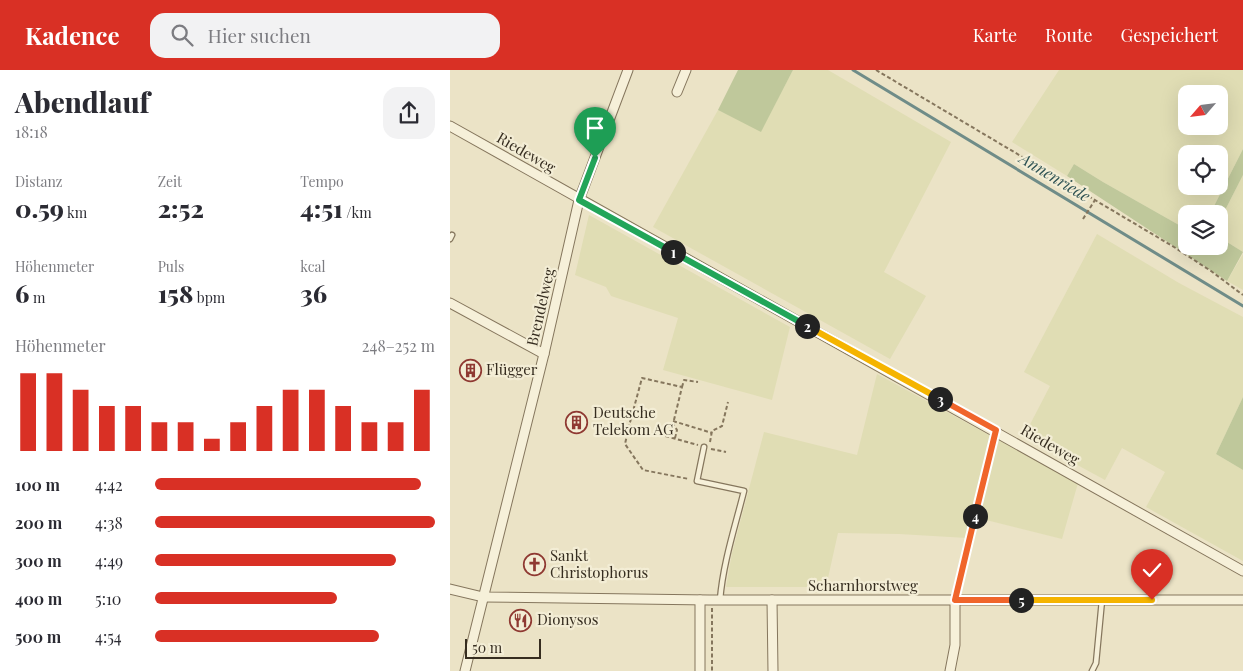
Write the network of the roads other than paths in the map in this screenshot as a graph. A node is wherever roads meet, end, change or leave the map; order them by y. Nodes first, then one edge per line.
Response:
1 (628, 70) edge
2 (686, 70) edge
3 (677, 92) dead end
4 (450, 126) edge
5 (579, 200) junction
6 (450, 303) edge
7 (544, 354) junction
8 (704, 447) road end
9 (1243, 570) edge
10 (450, 589) edge
11 (483, 597) junction
12 (700, 600) junction
13 (716, 600) junction
14 (772, 600) junction
15 (955, 600) junction
16 (1102, 600) junction
17 (1243, 600) edge
18 (465, 671) edge
19 (700, 671) edge
20 (772, 671) edge
21 (950, 671) edge
22 (1092, 671) edge

1 - 5 street, Brendelweg
2 - 3 street
4 - 5 street, Riedeweg
5 - 7 street, Brendelweg
5 - 9 street, Riedeweg
6 - 7 street
7 - 11 street, Brendelweg
8 - 13 lane
10 - 11 street, Scharnhorstweg
11 - 12 street, Scharnhorstweg
11 - 18 street, Brendelweg
12 - 13 street, Scharnhorstweg
12 - 19 street
13 - 14 street, Scharnhorstweg
14 - 15 street, Scharnhorstweg
14 - 20 street
15 - 16 street, Scharnhorstweg
15 - 21 street
16 - 17 street, Scharnhorstweg
16 - 22 lane

